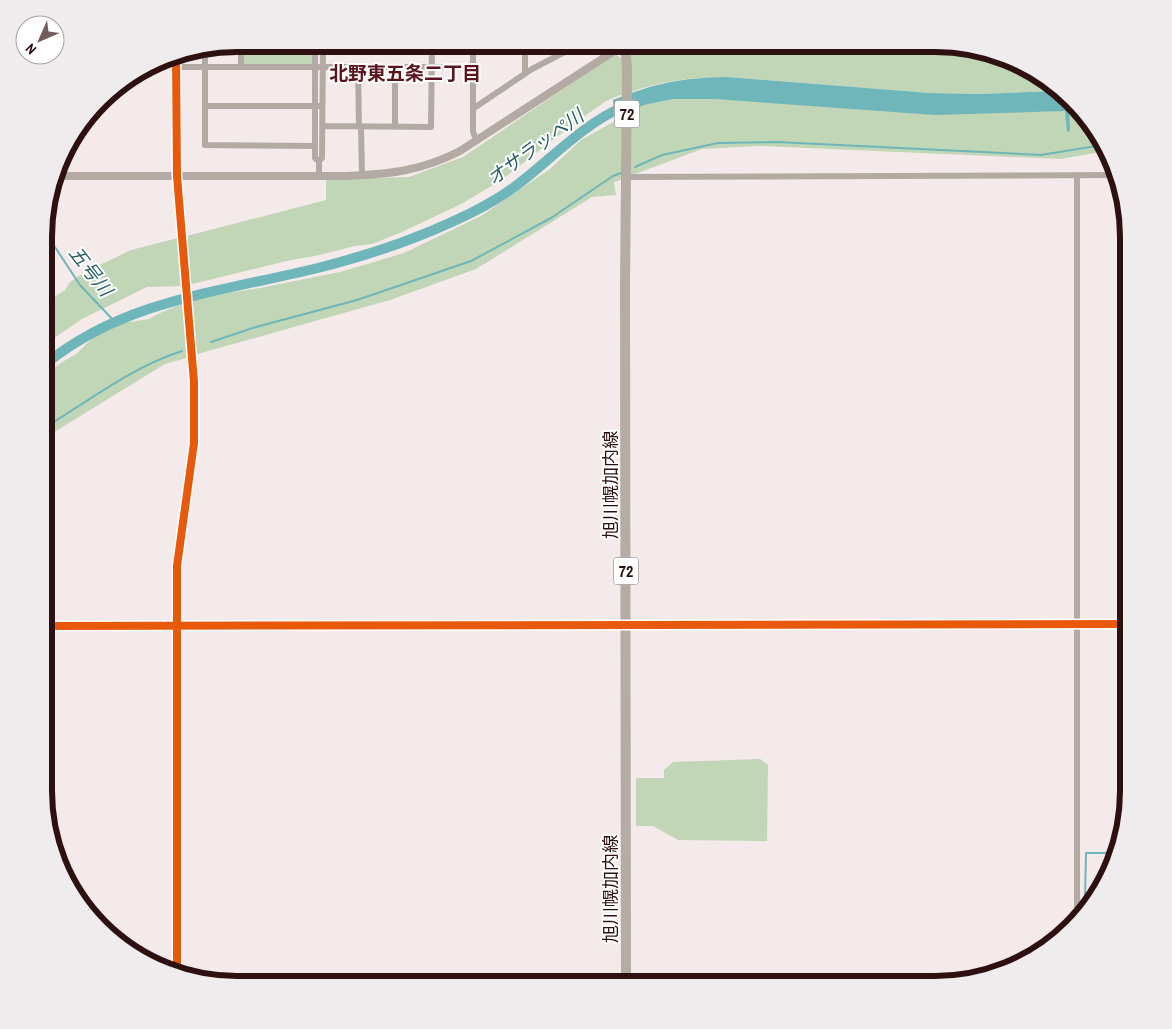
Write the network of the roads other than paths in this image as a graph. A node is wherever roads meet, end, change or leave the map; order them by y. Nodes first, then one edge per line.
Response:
1 (241, 52) edge
2 (315, 52) edge
3 (323, 52) edge
4 (432, 52) edge
5 (473, 52) edge
6 (525, 52) edge
7 (562, 52) edge
8 (613, 52) edge
9 (626, 52) edge
10 (205, 55) edge
11 (176, 63) edge
12 (176, 67) junction
13 (205, 67) junction
14 (241, 67) junction
15 (315, 67) junction
16 (323, 67) junction
17 (358, 67) junction
18 (395, 67) junction
19 (432, 67) junction
20 (473, 67) junction
21 (525, 74) junction
22 (205, 106) junction
23 (315, 106) junction
24 (322, 106) junction
25 (474, 108) junction
26 (323, 126) junction
27 (360, 126) junction
28 (395, 127) junction
29 (477, 141) junction
30 (315, 146) junction
31 (319, 161) junction
32 (1077, 175) junction
33 (1109, 175) edge
34 (63, 176) edge
35 (177, 176) junction
36 (319, 176) junction
37 (362, 176) junction
38 (626, 177) junction
39 (627, 624) junction
40 (1077, 624) junction
41 (1120, 624) edge
42 (52, 626) edge
43 (177, 626) junction
44 (1077, 910) edge
45 (177, 967) edge
46 (626, 976) edge

1 - 14 street
2 - 15 street
3 - 16 street
4 - 19 street
5 - 20 street
6 - 21 street
7 - 21 street
8 - 29 street
9 - 38 main road, 旭川幌加内線 / 72
10 - 13 street
11 - 12 street
12 - 13 street
12 - 35 street
13 - 14 street
13 - 22 street
14 - 15 street
15 - 16 street
15 - 23 street
16 - 17 street
16 - 24 street
17 - 18 street
17 - 27 street
18 - 19 street
18 - 28 street
19 - 20 street
19 - 28 street
20 - 25 street
21 - 25 street
22 - 23 street
22 - 30 street
23 - 24 street
23 - 30 street
24 - 26 street
25 - 29 street
26 - 27 street
26 - 31 street
27 - 28 street
27 - 37 street
29 - 37 street
30 - 31 street
31 - 36 street
32 - 33 street
32 - 38 street
32 - 40 street
34 - 35 street
35 - 36 street
35 - 43 street
36 - 37 street
38 - 39 main road, 旭川幌加内線 / 72
39 - 40 street
39 - 43 street
39 - 46 main road, 旭川幌加内線 / 72
40 - 41 street
40 - 44 street
42 - 43 street
43 - 45 street

